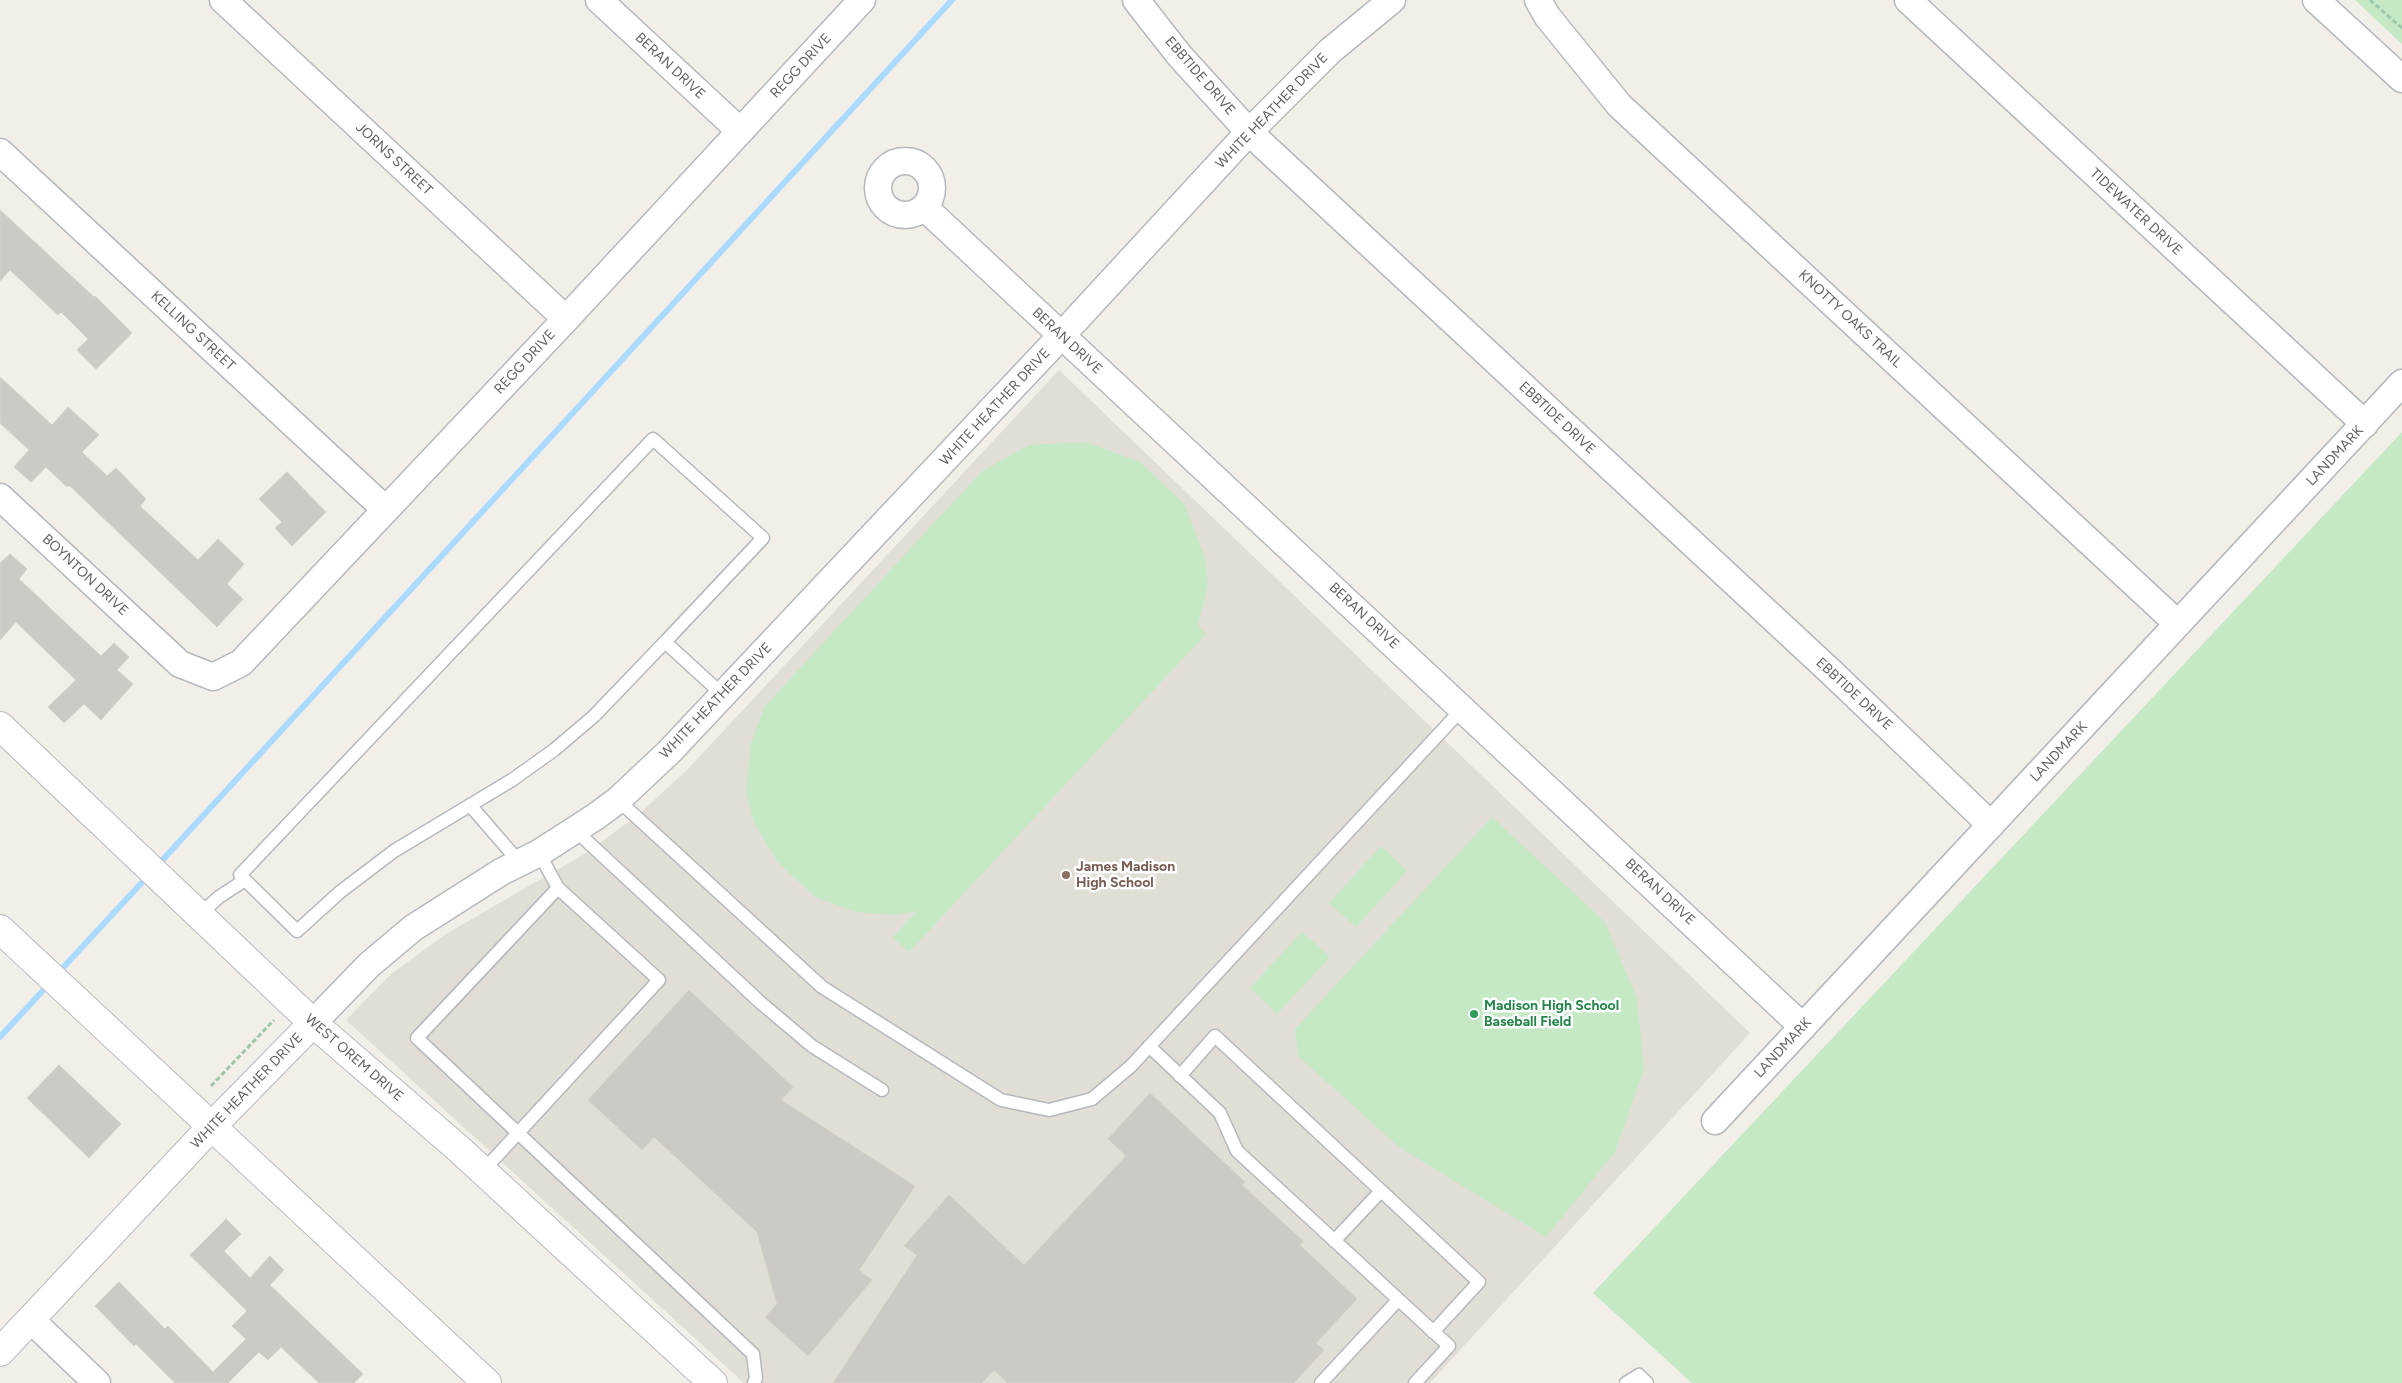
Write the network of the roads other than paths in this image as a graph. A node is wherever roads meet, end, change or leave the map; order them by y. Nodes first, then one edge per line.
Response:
1 (223, 0) edge
2 (600, 0) edge
3 (862, 0) edge
4 (1136, 0) edge
5 (1392, 0) edge
6 (1538, 0) edge
7 (1908, 0) edge
8 (2316, 0) edge
9 (2402, 80) edge
10 (740, 131) junction
11 (1249, 132) junction
12 (0, 152) edge
13 (924, 207) dead end
14 (566, 319) junction
15 (1061, 336) junction
16 (2402, 383) edge
17 (2365, 424) junction
18 (0, 497) edge
19 (385, 510) junction
20 (2178, 624) junction
21 (665, 642) junction
22 (169, 654) joint
23 (723, 695) junction
24 (1463, 708) junction
25 (0, 726) edge
26 (618, 800) junction
27 (470, 805) junction
28 (1991, 825) junction
29 (575, 830) junction
30 (530, 858) junction
31 (245, 880) junction
32 (558, 888) junction
33 (192, 909) junction
34 (0, 928) edge
35 (313, 1023) junction
36 (1803, 1027) junction
37 (1149, 1046) junction
38 (1180, 1076) junction
39 (882, 1090) dead end
40 (1716, 1121) dead end
41 (212, 1126) junction
42 (518, 1133) junction
43 (483, 1171) junction
44 (1381, 1191) junction
45 (1334, 1241) junction
46 (1398, 1300) junction
47 (30, 1320) junction
48 (1433, 1332) junction
49 (0, 1352) edge
50 (97, 1383) edge
51 (487, 1383) edge
52 (713, 1383) edge
53 (754, 1383) edge
54 (1321, 1383) edge
55 (1415, 1383) edge
56 (1626, 1383) edge
57 (1647, 1383) edge

1 - 14 street, JORNS STREET
2 - 10 street, BERAN DRIVE
3 - 10 street, REGG DRIVE
4 - 11 street, EBBTIDE DRIVE
5 - 11 street, WHITE HEATHER DRIVE
6 - 20 street, KNOTTY OAKS TRAIL
7 - 17 street, TIDEWATER DRIVE
8 - 9 street
10 - 14 street, REGG DRIVE
11 - 15 street, WHITE HEATHER DRIVE
11 - 28 street, EBBTIDE DRIVE
12 - 19 street, KELLING STREET
13 - 15 street, BERAN DRIVE
14 - 19 street, REGG DRIVE
15 - 23 street, WHITE HEATHER DRIVE
15 - 24 street, BERAN DRIVE
16 - 17 street, LANDMARK
17 - 20 street, LANDMARK
18 - 22 street, BOYNTON DRIVE
19 - 22 street, REGG DRIVE
20 - 28 street, LANDMARK
21 - 23 lane
21 - 27 lane
21 - 31 lane
23 - 26 street, WHITE HEATHER DRIVE
24 - 36 street, BERAN DRIVE
24 - 37 lane
25 - 33 main road, WEST OREM DRIVE
26 - 29 street, WHITE HEATHER DRIVE
26 - 37 lane
27 - 30 lane
27 - 31 lane
28 - 36 street, LANDMARK
29 - 30 street, WHITE HEATHER DRIVE
29 - 39 lane
30 - 32 lane
30 - 35 street, WHITE HEATHER DRIVE
31 - 33 lane
32 - 42 lane
32 - 42 lane
33 - 35 main road, WEST OREM DRIVE
34 - 41 main road
35 - 41 main road, WHITE HEATHER DRIVE
35 - 43 main road, WEST OREM DRIVE
36 - 40 street, LANDMARK
37 - 38 lane
38 - 44 lane
38 - 45 lane
41 - 47 main road, WHITE HEATHER DRIVE
41 - 51 main road
42 - 43 lane
42 - 53 lane
43 - 52 main road, WEST OREM DRIVE
44 - 45 lane
44 - 48 lane
45 - 46 lane
46 - 48 lane
46 - 54 lane
47 - 49 main road, WHITE HEATHER DRIVE
47 - 50 street
48 - 55 lane
56 - 57 lane

